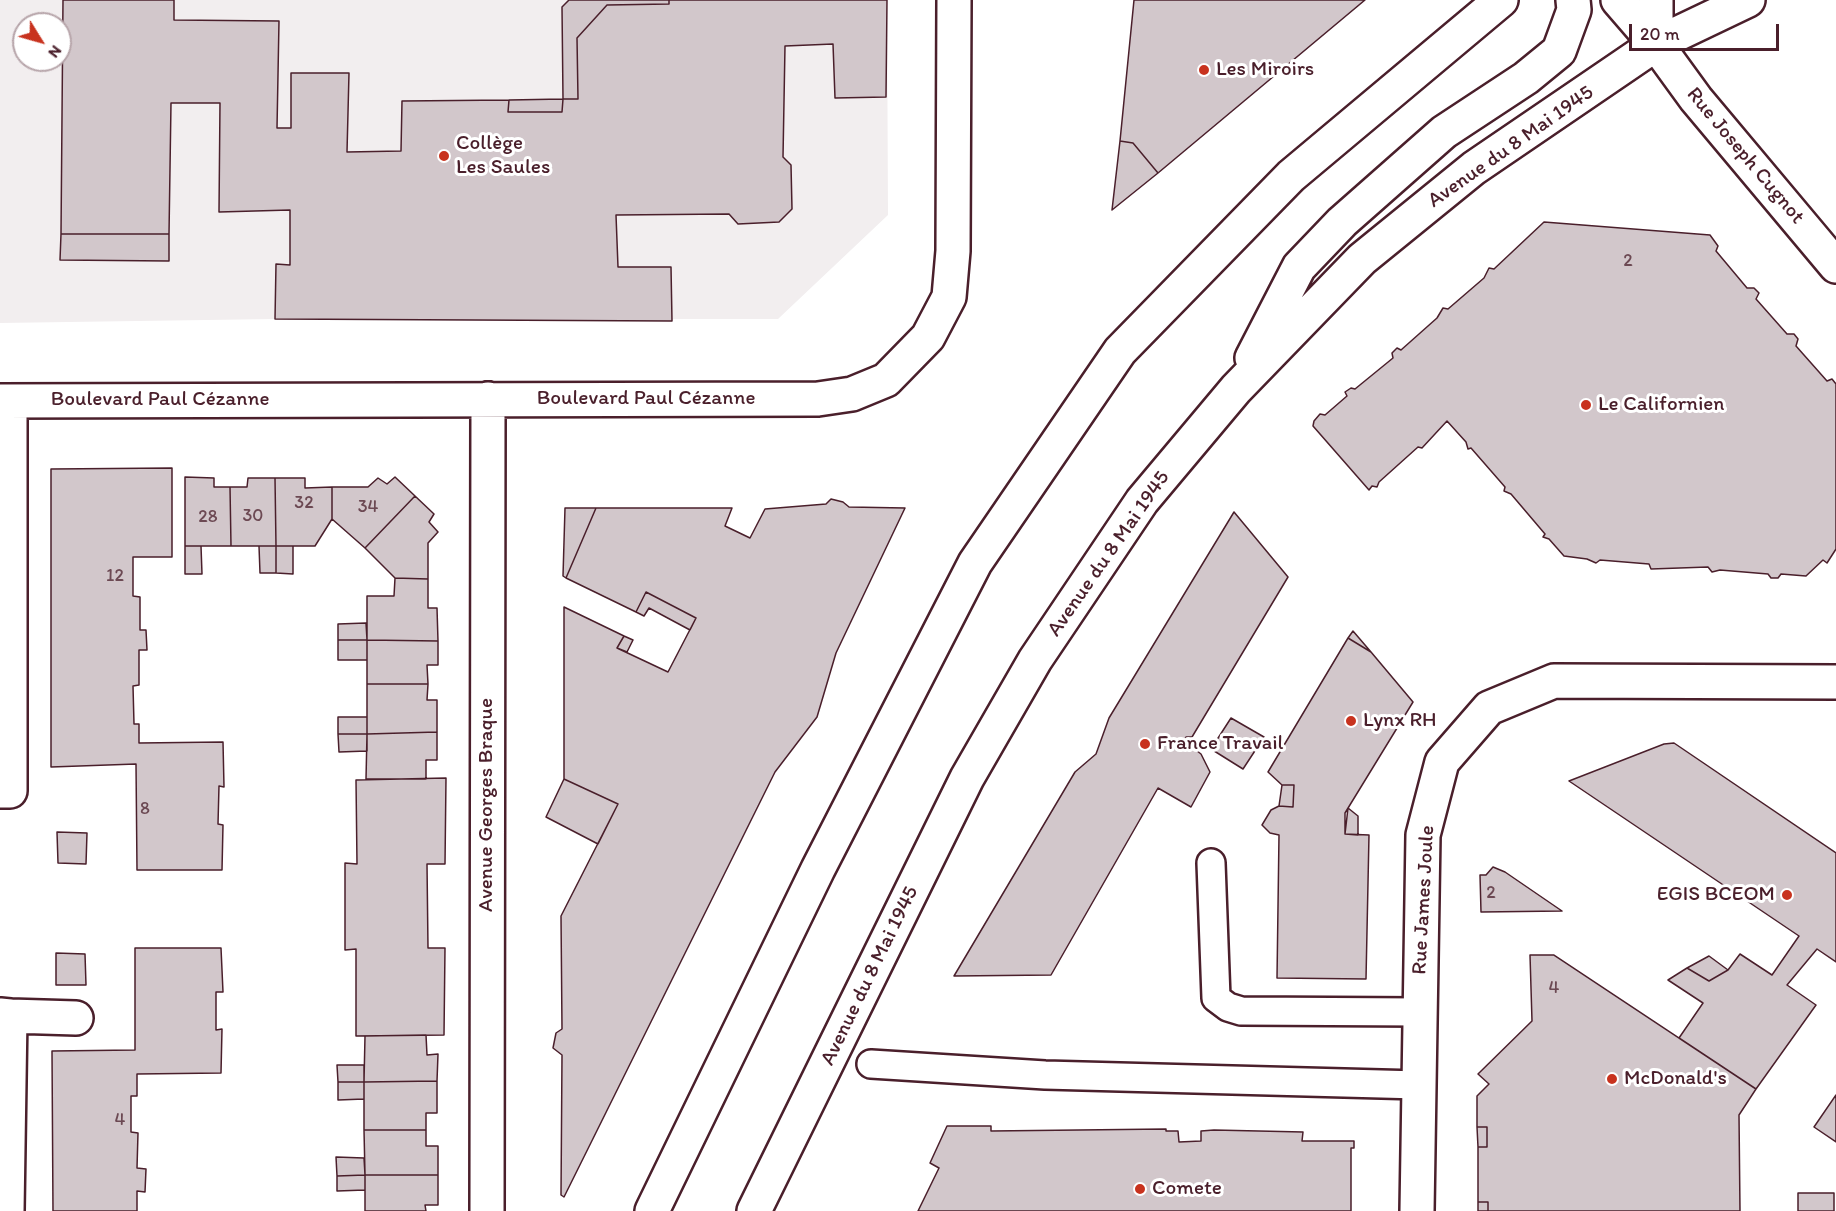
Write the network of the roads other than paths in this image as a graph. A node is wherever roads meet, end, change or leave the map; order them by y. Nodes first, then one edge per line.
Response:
1 (954, 0) edge
2 (1501, 0) edge
3 (1574, 0) edge
4 (1618, 0) edge
5 (1656, 0) edge
6 (1748, 0) edge
7 (1656, 44) junction
8 (1836, 266) edge
9 (1236, 389) junction
10 (488, 399) junction
11 (5, 400) edge
12 (1836, 682) edge
13 (0, 791) edge
14 (1211, 863) dead end
15 (1420, 1012) junction
16 (5, 1015) edge
17 (76, 1018) dead end
18 (872, 1064) dead end
19 (1419, 1085) junction
20 (7, 1211) edge
21 (487, 1211) edge
22 (652, 1211) edge
23 (754, 1211) edge
24 (1417, 1211) edge

1 - 10 street, Boulevard Paul Cézanne
2 - 22 street
3 - 9 street
4 - 7 street, Rue Joseph Cugnot
5 - 7 street
6 - 7 street, Avenue du 8 Mai 1945
7 - 8 street, Rue Joseph Cugnot
7 - 9 street, Avenue du 8 Mai 1945
9 - 23 street, Avenue du 8 Mai 1945
10 - 11 street, Boulevard Paul Cézanne
10 - 21 street, Avenue Georges Braque
11 - 13 street
12 - 15 street, Rue James Joule
14 - 15 lane
15 - 19 street, Rue James Joule
16 - 17 street
16 - 20 street
18 - 19 lane
19 - 24 street, Rue James Joule

